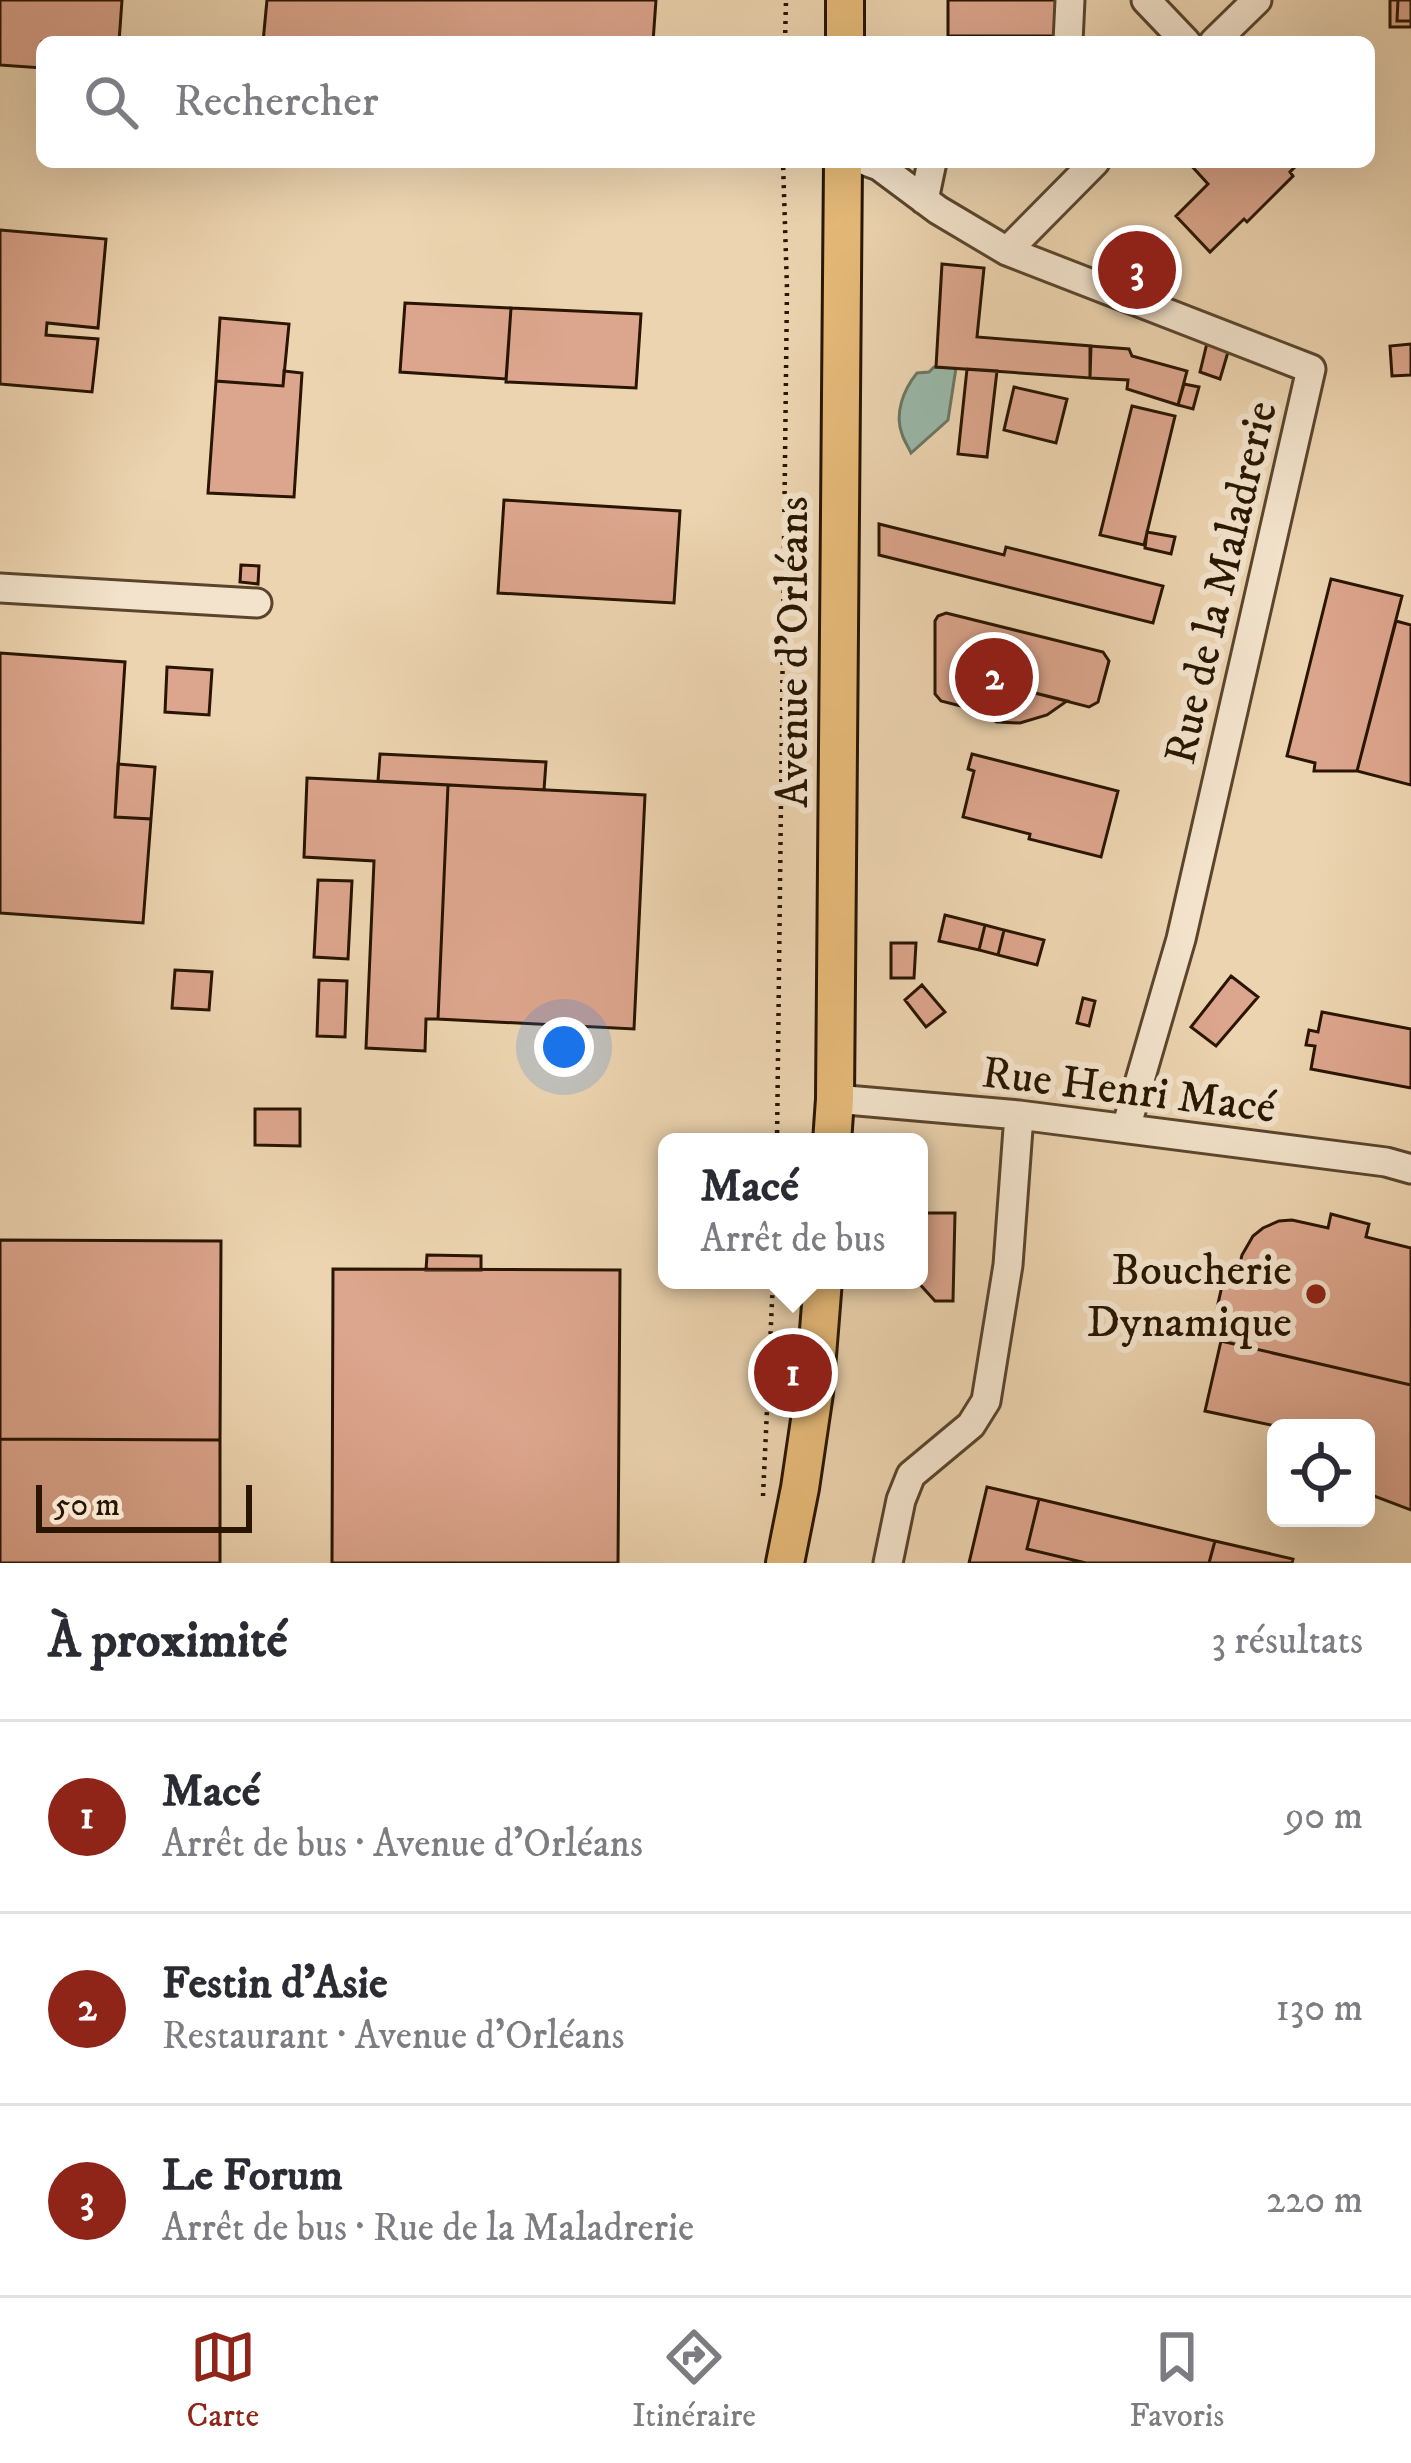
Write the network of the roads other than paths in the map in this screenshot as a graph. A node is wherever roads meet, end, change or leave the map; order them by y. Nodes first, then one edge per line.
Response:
1 (845, 0) edge
2 (1070, 0) edge
3 (1146, 0) edge
4 (1257, 0) edge
5 (844, 36) edge
6 (1068, 36) edge
7 (1180, 36) edge
8 (1220, 36) edge
9 (843, 168) edge
10 (882, 168) edge
11 (931, 168) edge
12 (1089, 168) edge
13 (924, 200) junction
14 (1007, 251) junction
15 (0, 588) edge
16 (257, 603) dead end
17 (835, 1099) junction
18 (1018, 1115) junction
19 (1126, 1128) junction
20 (833, 1133) edge
21 (1411, 1169) edge
22 (822, 1289) edge
23 (784, 1563) edge
24 (888, 1563) edge

1 - 5 main road
2 - 6 street
3 - 7 street
4 - 8 street
9 - 17 main road, Avenue d'Orléans
10 - 13 street, Rue de la Maladrerie
11 - 13 street
12 - 14 street
13 - 14 street, Rue de la Maladrerie
14 - 19 street, Rue de la Maladrerie
15 - 16 street
17 - 18 street, Rue Henri Macé
17 - 20 main road, Avenue d'Orléans
18 - 19 street, Rue Henri Macé
18 - 24 street
19 - 21 street, Rue Henri Macé
22 - 23 main road

